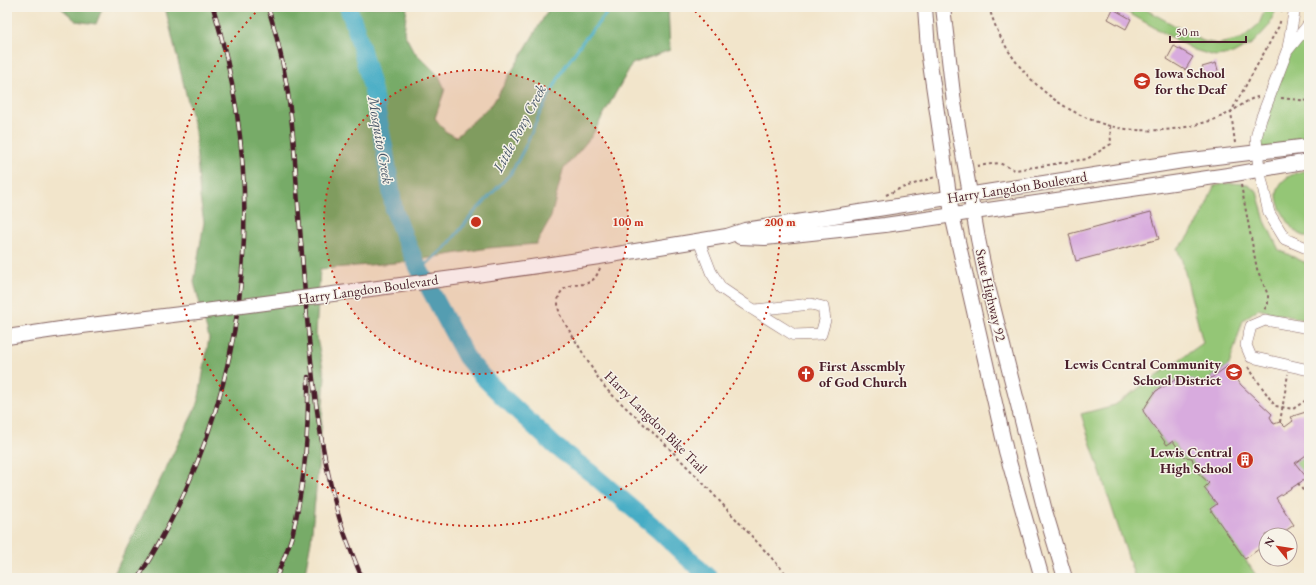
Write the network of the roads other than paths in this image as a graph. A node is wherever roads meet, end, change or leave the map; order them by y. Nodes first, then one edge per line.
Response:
1 (924, 7) edge
2 (943, 7) edge
3 (1295, 7) edge
4 (1309, 24) edge
5 (1288, 51) junction
6 (1309, 146) edge
7 (1257, 153) junction
8 (1309, 161) edge
9 (1259, 169) junction
10 (970, 194) junction
11 (949, 198) junction
12 (973, 213) junction
13 (952, 215) junction
14 (727, 236) junction
15 (700, 241) junction
16 (1309, 249) edge
17 (755, 310) junction
18 (1309, 328) edge
19 (7, 337) edge
20 (1309, 370) edge
21 (1042, 578) edge
22 (1065, 578) edge

1 - 11 main road, State Highway 92
2 - 10 main road, State Highway 92
3 - 5 street
4 - 5 street
5 - 7 street
6 - 7 main road, Harry Langdon Boulevard
7 - 9 street
7 - 10 main road, Harry Langdon Boulevard
8 - 9 main road, Harry Langdon Boulevard
9 - 12 main road, Harry Langdon Boulevard
9 - 16 street
10 - 11 main road, Harry Langdon Boulevard
10 - 12 main road, State Highway 92
11 - 13 main road, State Highway 92
11 - 14 main road, Harry Langdon Boulevard
12 - 13 main road, Harry Langdon Boulevard
12 - 22 main road, State Highway 92
13 - 14 main road, Harry Langdon Boulevard
13 - 21 main road, State Highway 92
14 - 15 main road, Harry Langdon Boulevard
15 - 17 street
15 - 19 main road, Harry Langdon Boulevard, bridge
17 - 17 street
18 - 20 street

